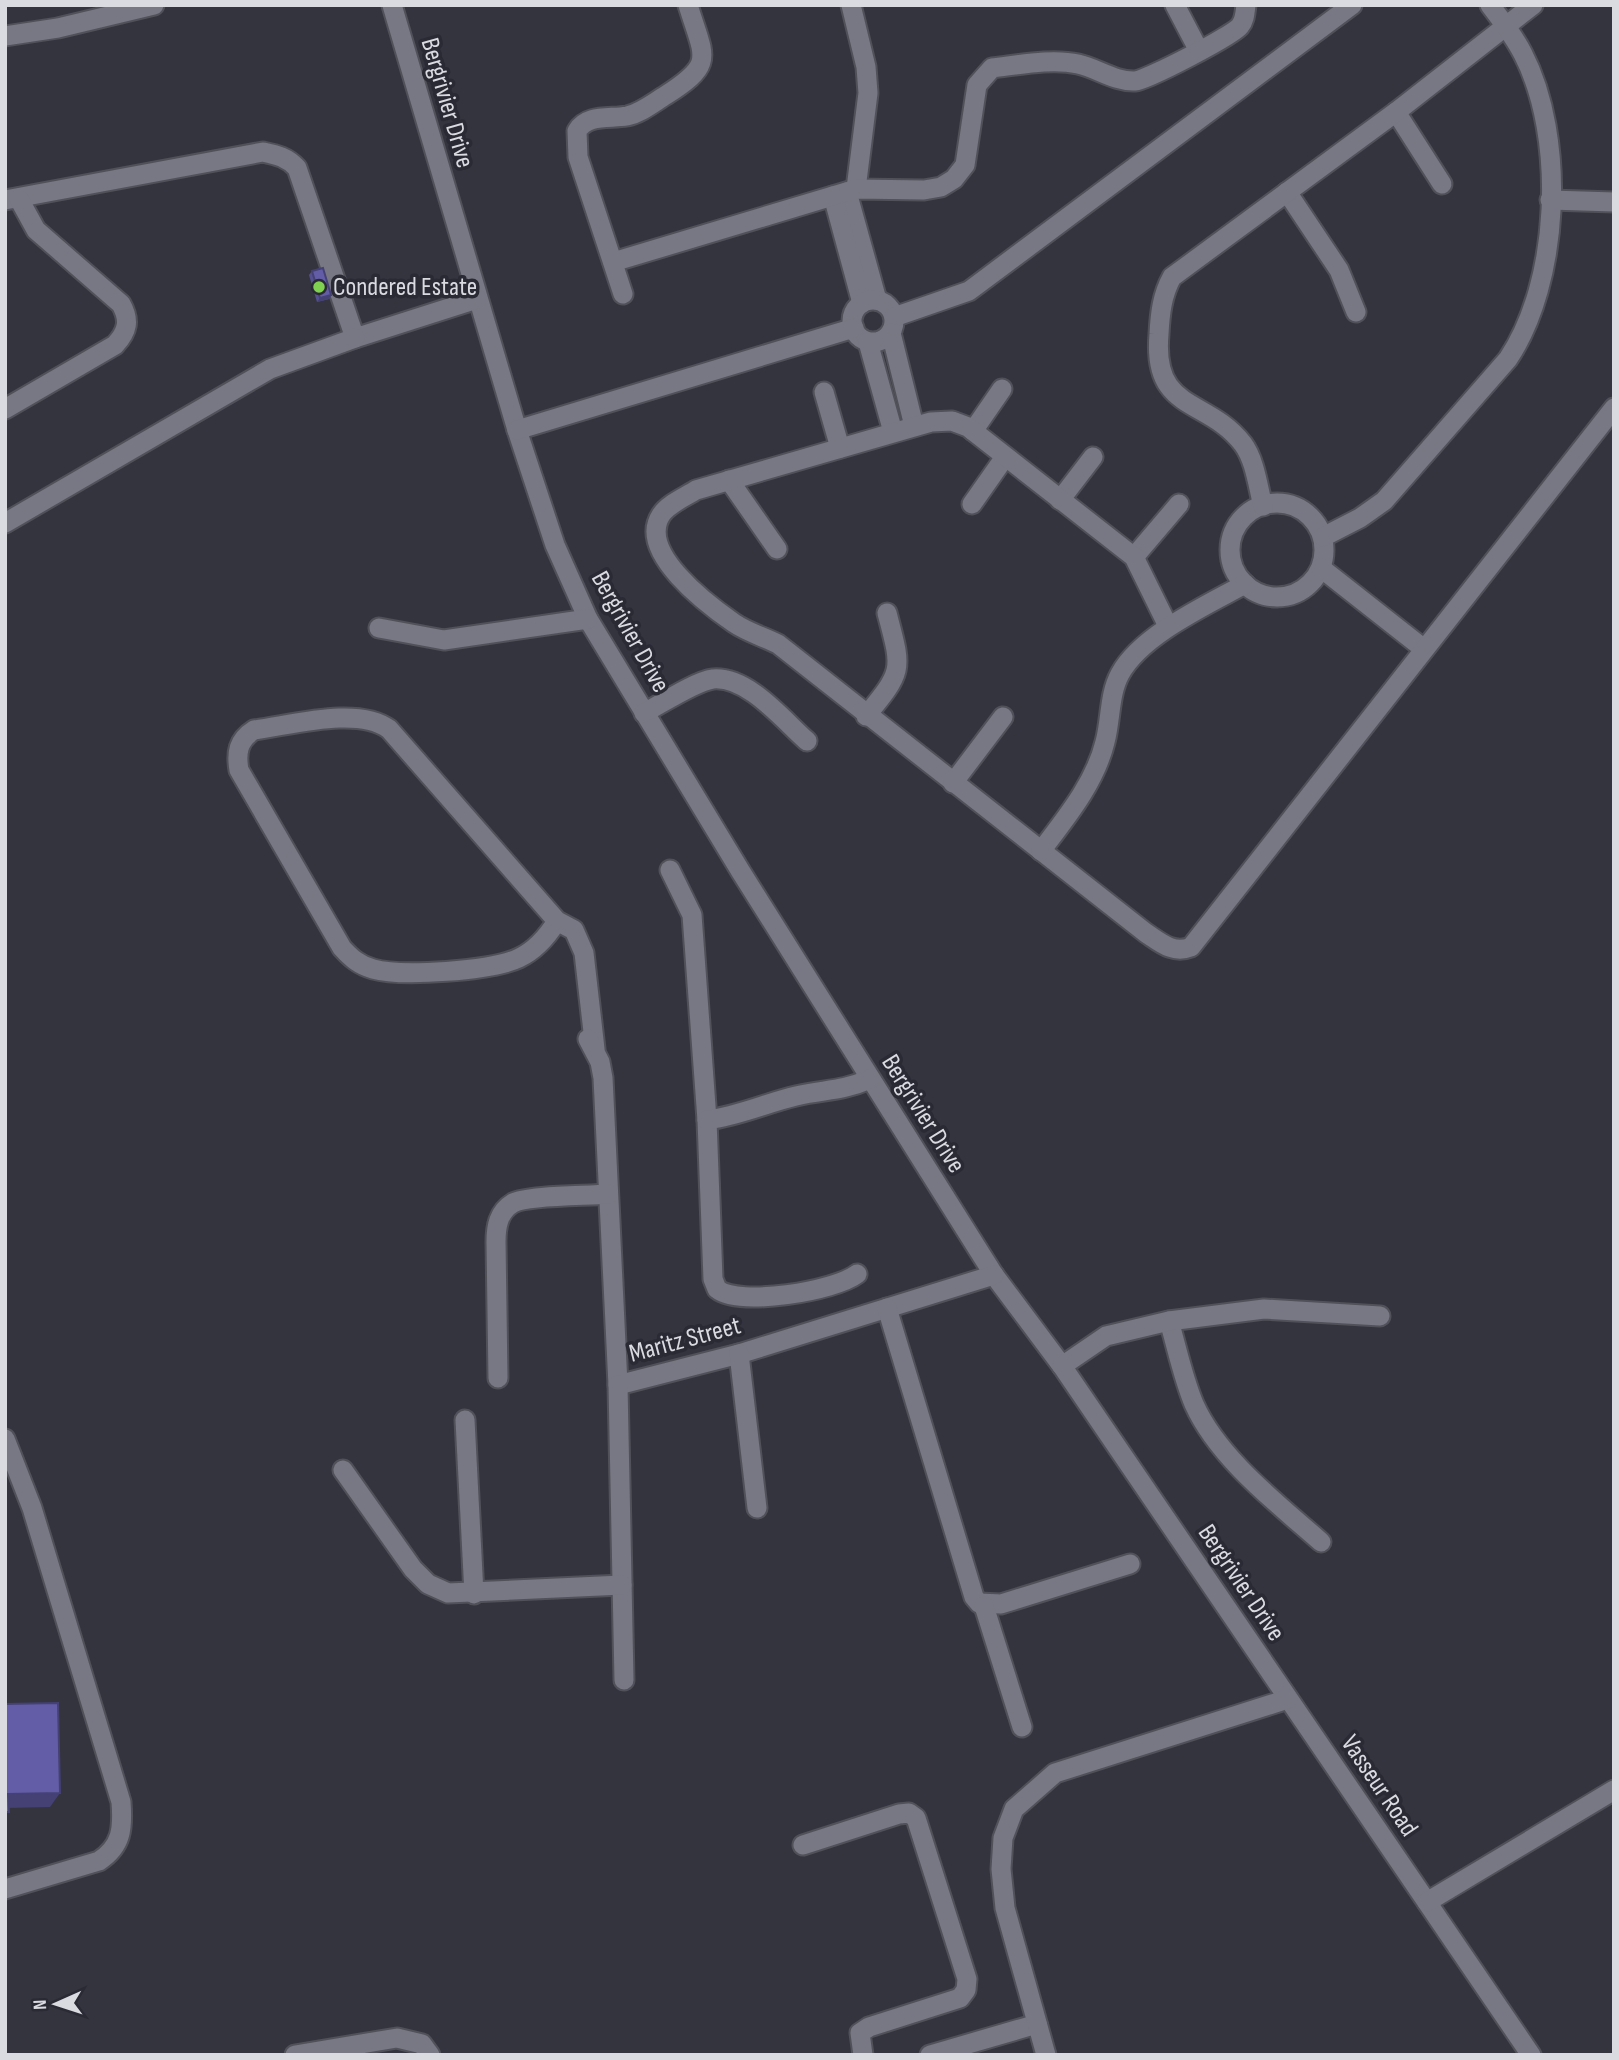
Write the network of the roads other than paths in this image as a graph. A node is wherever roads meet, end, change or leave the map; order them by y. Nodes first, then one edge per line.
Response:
1 (154, 5) edge
2 (392, 5) edge
3 (688, 5) edge
4 (850, 5) edge
5 (1175, 5) edge
6 (1246, 5) edge
7 (1352, 5) edge
8 (1490, 5) edge
9 (1533, 5) edge
10 (1506, 26) junction
11 (5, 36) edge
12 (1198, 49) junction
13 (1396, 112) junction
14 (1442, 184) dead end
15 (1287, 191) junction
16 (845, 192) junction
17 (12, 199) edge
18 (1550, 200) junction
19 (1614, 202) edge
20 (613, 262) junction
21 (623, 294) dead end
22 (477, 299) junction
23 (869, 301) junction
24 (1356, 312) dead end
25 (893, 325) junction
26 (861, 335) junction
27 (355, 338) junction
28 (1002, 389) dead end
29 (824, 392) dead end
30 (1614, 408) edge
31 (5, 409) edge
32 (914, 426) junction
33 (517, 430) junction
34 (973, 431) junction
35 (893, 432) junction
36 (840, 448) junction
37 (1005, 457) junction
38 (1093, 457) dead end
39 (729, 480) junction
40 (1060, 500) junction
41 (972, 504) dead end
42 (1179, 504) dead end
43 (1263, 506) junction
44 (5, 523) edge
45 (1322, 537) junction
46 (778, 549) dead end
47 (1134, 557) junction
48 (1321, 568) junction
49 (1245, 584) junction
50 (887, 613) dead end
51 (588, 619) junction
52 (1168, 626) junction
53 (379, 628) dead end
54 (1424, 649) junction
55 (644, 713) junction
56 (866, 716) junction
57 (1003, 717) dead end
58 (807, 741) dead end
59 (953, 783) junction
60 (1041, 851) junction
61 (670, 870) dead end
62 (557, 921) junction
63 (580, 1026) dead end
64 (595, 1049) junction
65 (870, 1079) junction
66 (707, 1120) junction
67 (608, 1194) junction
68 (857, 1274) dead end
69 (994, 1275) junction
70 (887, 1308) junction
71 (1380, 1316) dead end
72 (1169, 1321) junction
73 (739, 1354) junction
74 (1062, 1366) junction
75 (498, 1378) dead end
76 (618, 1385) junction
77 (465, 1420) dead end
78 (5, 1439) edge
79 (343, 1469) dead end
80 (757, 1508) dead end
81 (1321, 1542) dead end
82 (1130, 1564) dead end
83 (622, 1585) junction
84 (474, 1594) junction
85 (985, 1606) junction
86 (624, 1680) dead end
87 (1288, 1699) junction
88 (1022, 1727) dead end
89 (1614, 1790) edge
90 (803, 1844) dead end
91 (5, 1889) edge
92 (1427, 1902) junction
93 (1037, 2024) junction
94 (295, 2055) edge
95 (430, 2055) edge
96 (863, 2055) edge
97 (930, 2055) edge
98 (1046, 2055) edge
99 (1531, 2055) edge

1 - 11 street
2 - 22 street, Bergrivier Drive
3 - 20 street
4 - 16 street
5 - 12 street
6 - 12 street
7 - 25 street
8 - 10 street
9 - 10 street
10 - 13 street
10 - 18 street
12 - 16 street
13 - 14 street
13 - 15 street
15 - 24 street
15 - 43 street
16 - 20 street
16 - 23 street
17 - 27 street
17 - 31 street
18 - 19 street
18 - 45 street
20 - 21 street
22 - 27 street
22 - 33 street, Bergrivier Drive
23 - 25 street
23 - 26 street
25 - 26 street
25 - 32 street
26 - 33 street
26 - 35 street
27 - 44 street
28 - 34 street
29 - 36 street
30 - 54 street
32 - 34 street
32 - 35 street
33 - 51 street, Bergrivier Drive
34 - 37 street
35 - 36 street
36 - 39 street
37 - 40 street
37 - 41 street
38 - 40 street
39 - 46 street
39 - 56 street
40 - 47 street
42 - 47 street
43 - 45 street
43 - 49 street
45 - 48 street
47 - 52 street
48 - 49 street
48 - 54 street
49 - 52 street
50 - 56 street
51 - 53 street
51 - 55 street, Bergrivier Drive
52 - 60 street
54 - 60 street
55 - 58 street
55 - 65 street, Bergrivier Drive
56 - 59 street
57 - 59 street
59 - 60 street
61 - 66 street
62 - 62 street
62 - 64 street
63 - 64 street, Maritz Street
64 - 67 street, Maritz Street
65 - 66 street
65 - 69 street, Bergrivier Drive
66 - 68 street
67 - 75 street
67 - 76 street, Maritz Street
69 - 70 street, Maritz Street
69 - 74 street, Bergrivier Drive
70 - 73 street, Maritz Street
70 - 85 street
71 - 72 street
72 - 74 street
72 - 81 street
73 - 76 street, Maritz Street
73 - 80 street
74 - 87 street, Bergrivier Drive
76 - 83 street
77 - 84 street
78 - 91 street
79 - 84 street
82 - 85 street
83 - 84 street
83 - 86 street
85 - 88 street
87 - 92 street, Vasseur Road
87 - 93 street
89 - 92 street
90 - 96 street
92 - 99 street, Vasseur Road
93 - 97 street
93 - 98 street
94 - 95 street

